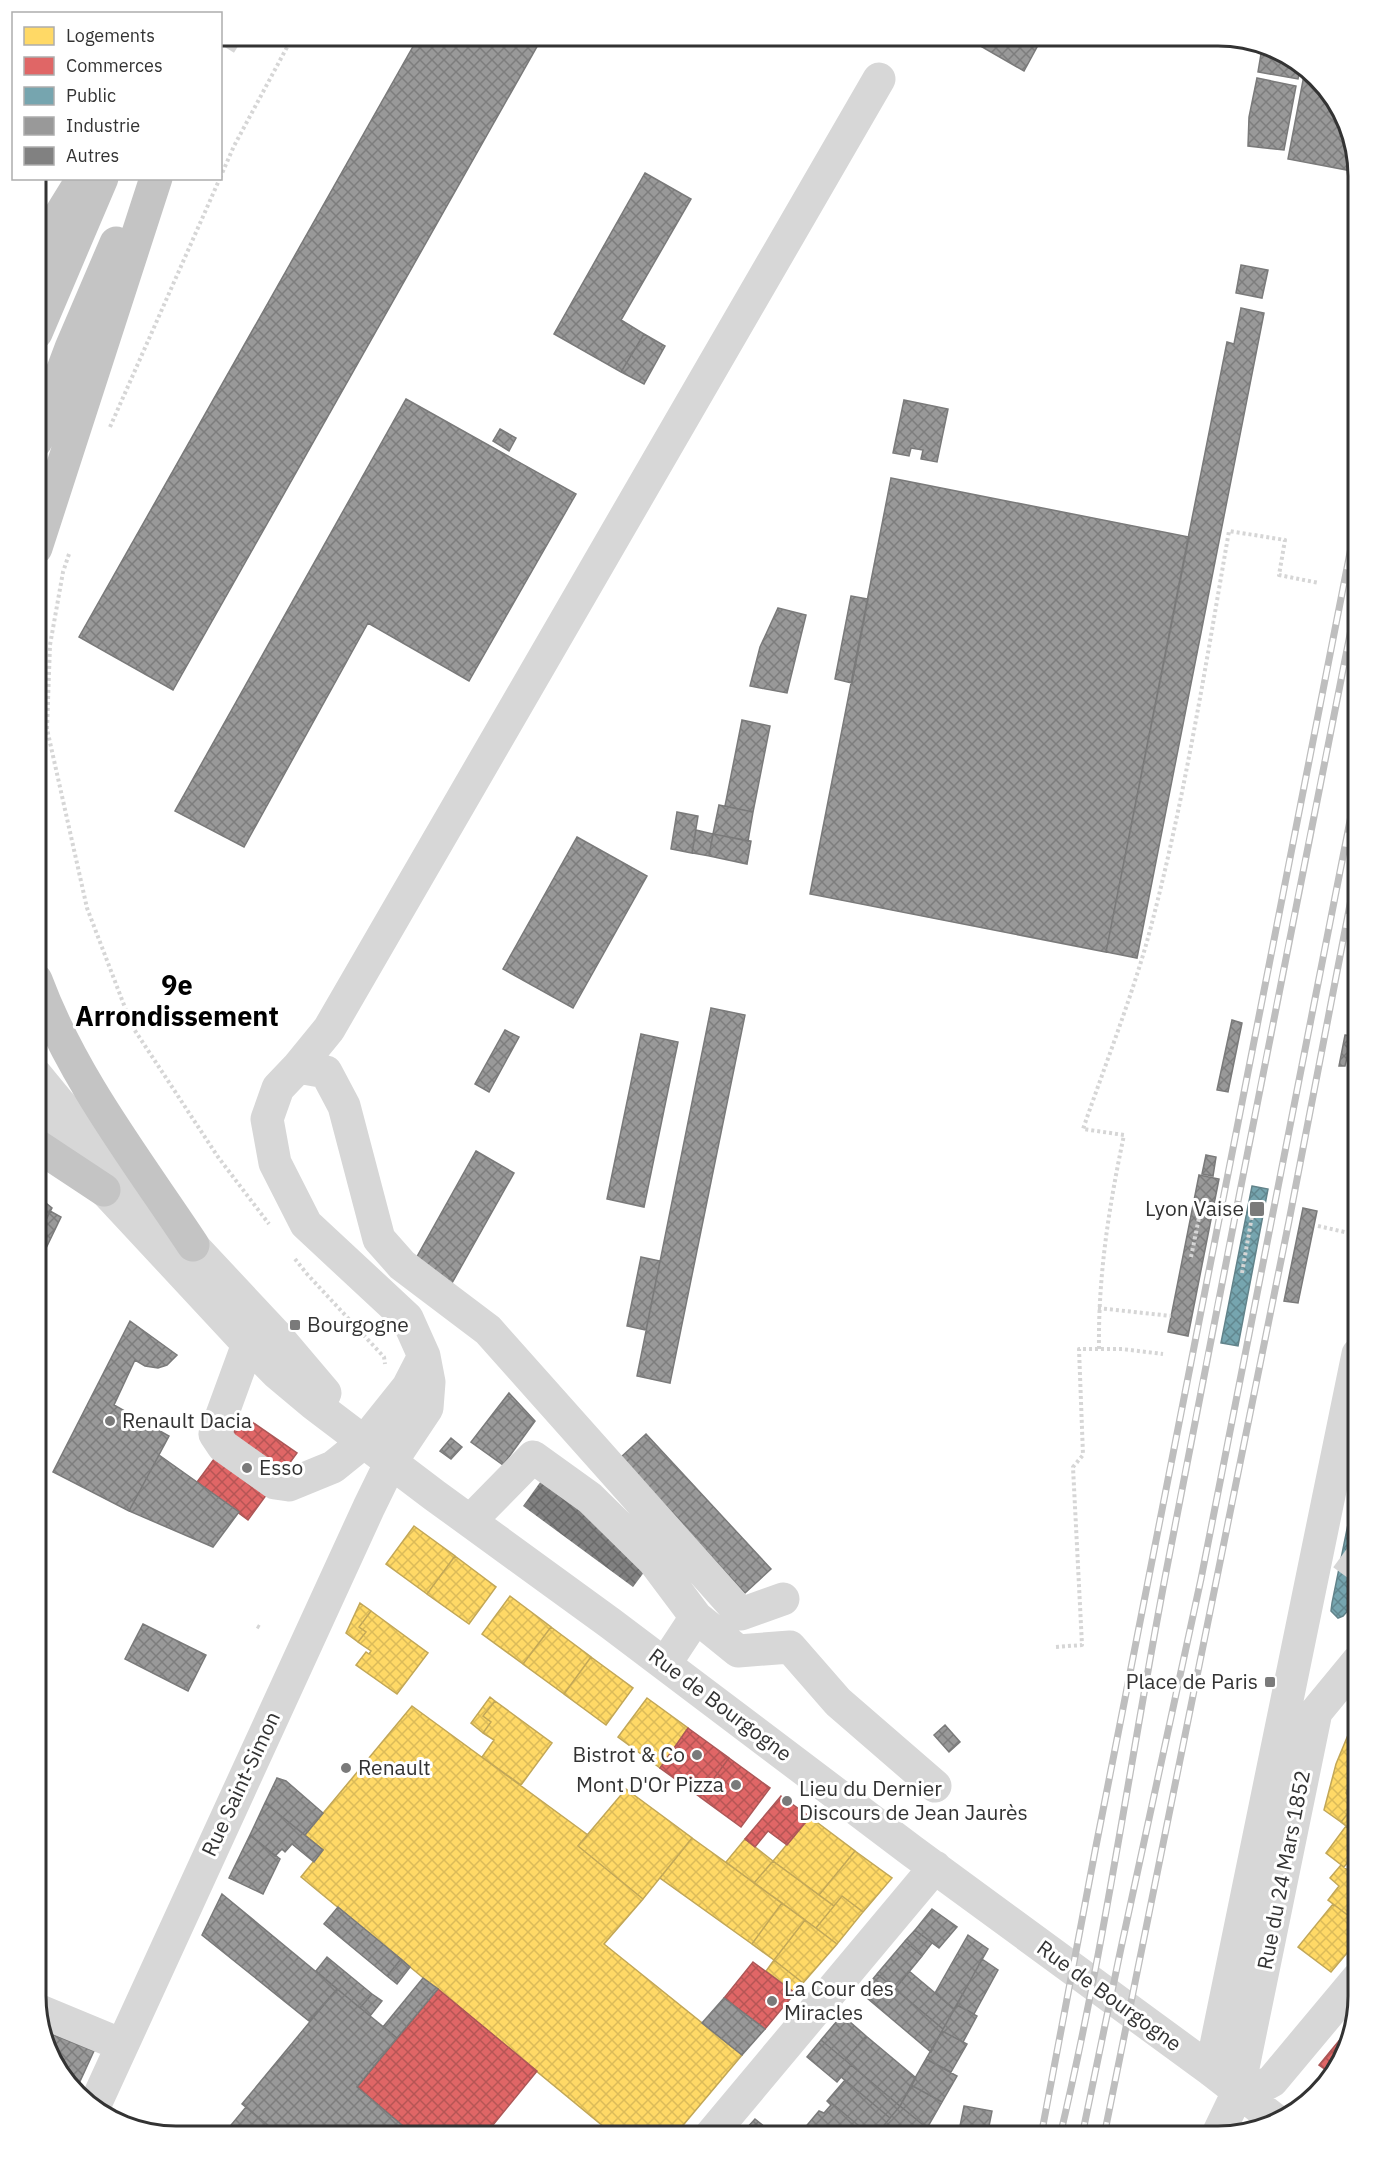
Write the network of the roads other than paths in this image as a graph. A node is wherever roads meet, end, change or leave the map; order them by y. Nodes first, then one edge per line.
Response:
1 (879, 80) dead end
2 (82, 180) edge
3 (101, 180) edge
4 (146, 180) edge
5 (155, 180) edge
6 (47, 236) edge
7 (47, 307) edge
8 (47, 411) edge
9 (47, 515) edge
10 (47, 1003) edge
11 (298, 1067) junction
12 (46, 1088) edge
13 (46, 1127) edge
14 (46, 1152) edge
15 (104, 1190) junction
16 (193, 1245) junction
17 (248, 1344) junction
18 (424, 1356) junction
19 (1348, 1403) edge
20 (336, 1421) junction
21 (364, 1442) junction
22 (392, 1462) junction
23 (470, 1521) junction
24 (1323, 1527) junction
25 (1343, 1554) tunnel mouth
26 (783, 1599) dead end
27 (696, 1617) junction
28 (665, 1664) junction
29 (1348, 1673) edge
30 (935, 1785) dead end
31 (935, 1867) junction
32 (1348, 1990) edge
33 (48, 2014) edge
34 (122, 2045) junction
35 (1211, 2070) junction
36 (1239, 2092) junction
37 (98, 2099) edge
38 (1269, 2115) edge
39 (1222, 2125) edge
40 (719, 2126) edge

1 - 11 street, Rue Saint-Simon
2 - 6 highway
3 - 7 highway
4 - 8 highway
5 - 9 highway
10 - 16 highway
11 - 18 street, Rue Saint-Simon
11 - 26 street
12 - 16 street
13 - 15 street, Rue de Bourgogne
14 - 15 highway
15 - 17 street, Rue de Bourgogne
16 - 20 street
17 - 20 street, Rue de Bourgogne
17 - 21 street
18 - 21 street
18 - 22 street, Rue Saint-Simon
19 - 24 street
20 - 21 street, Rue de Bourgogne
21 - 22 street, Rue de Bourgogne
22 - 23 street, Rue de Bourgogne
22 - 34 street, Rue Saint-Simon
23 - 27 street
23 - 28 street, Rue de Bourgogne
24 - 25 street
24 - 35 street
27 - 28 street
27 - 30 street
28 - 31 street, Rue de Bourgogne
29 - 36 street, Rue du 24 Mars 1852
31 - 35 street, Rue de Bourgogne
31 - 40 street
32 - 36 street
33 - 34 street
34 - 37 street, Rue Saint-Simon
35 - 36 street, Rue de Bourgogne
36 - 38 street, Rue de Bourgogne
36 - 39 street, Rue du 24 Mars 1852

